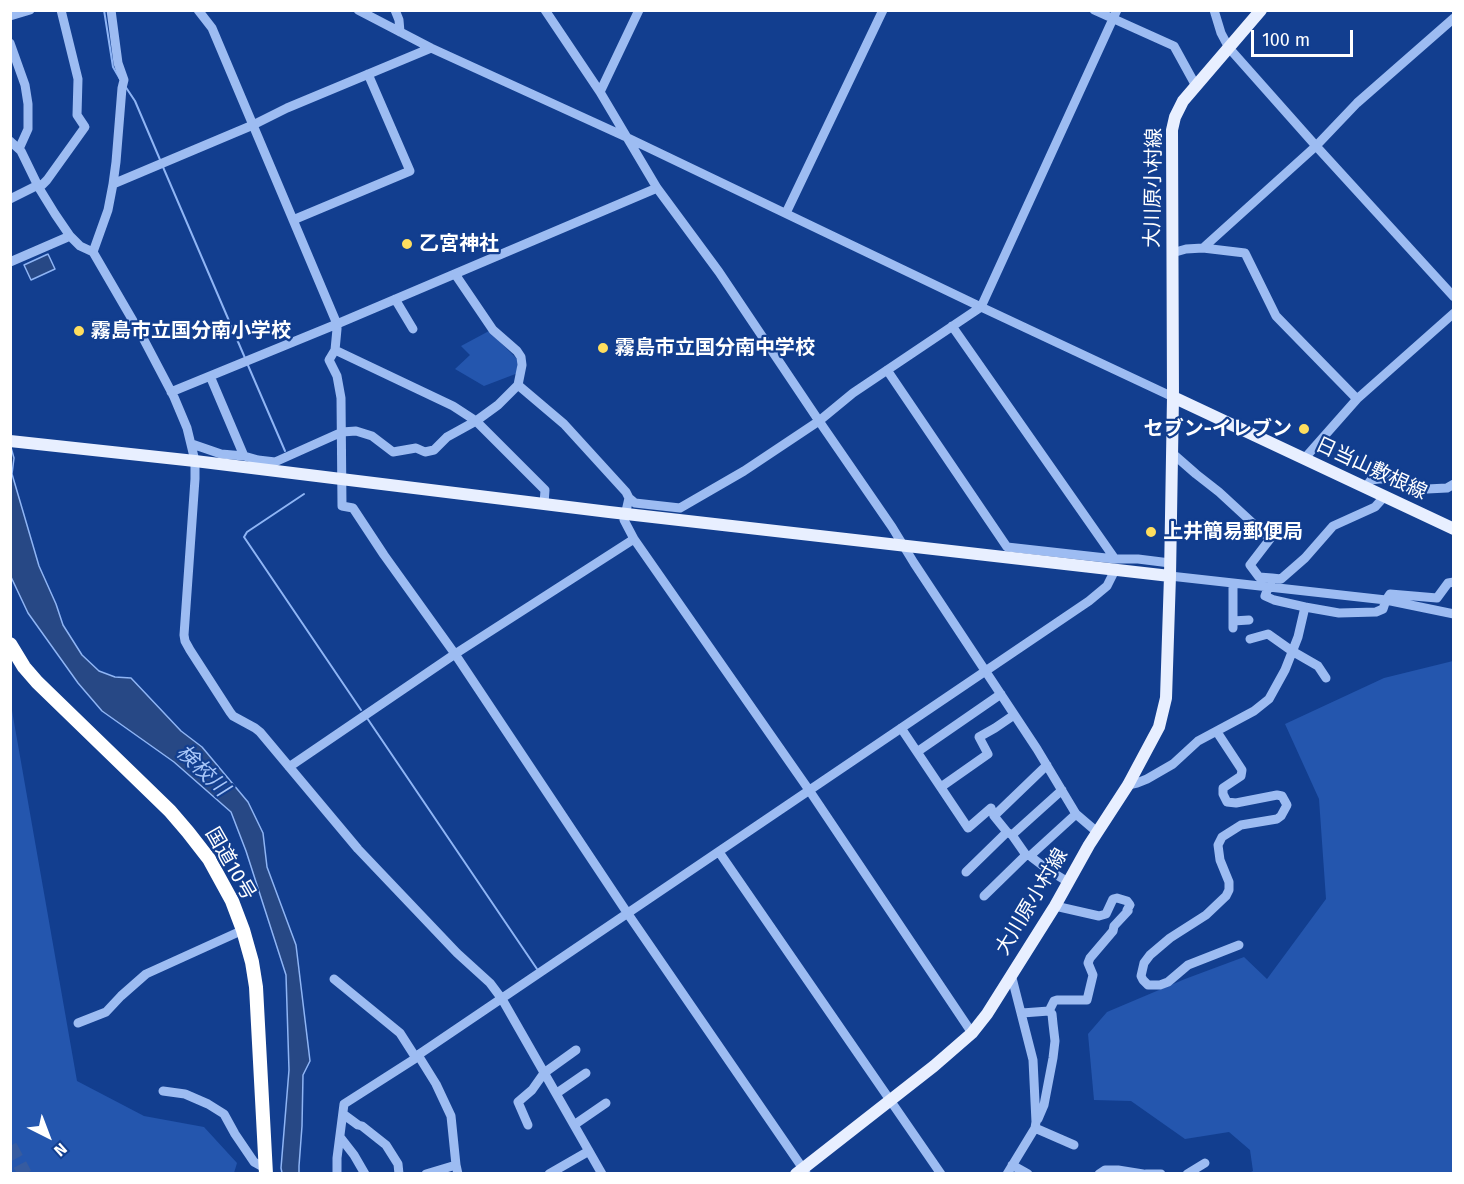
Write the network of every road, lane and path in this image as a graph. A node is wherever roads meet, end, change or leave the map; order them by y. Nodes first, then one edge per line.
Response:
1 (30, 10) edge
2 (61, 10) edge
3 (111, 10) edge
4 (198, 10) edge
5 (358, 10) edge
6 (395, 10) edge
7 (545, 10) edge
8 (639, 10) edge
9 (883, 10) edge
10 (1094, 10) edge
11 (1214, 10) edge
12 (1261, 10) edge
13 (1115, 15) edge
14 (10, 16) edge
15 (1454, 18) edge
16 (400, 32) junction
17 (10, 43) edge
18 (431, 48) junction
19 (1229, 48) junction
20 (368, 74) junction
21 (1196, 86) junction
22 (600, 92) junction
23 (253, 125) junction
24 (626, 137) junction
25 (10, 141) edge
26 (1316, 146) junction
27 (19, 149) junction
28 (113, 184) junction
29 (39, 187) junction
30 (657, 188) junction
31 (10, 199) edge
32 (786, 213) junction
33 (293, 220) junction
34 (70, 236) junction
35 (1203, 248) junction
36 (93, 252) junction
37 (1172, 253) junction
38 (10, 262) edge
39 (455, 274) junction
40 (1454, 297) edge
41 (395, 299) junction
42 (981, 307) junction
43 (1454, 313) edge
44 (337, 324) junction
45 (952, 326) junction
46 (413, 329) dead end
47 (334, 350) junction
48 (887, 370) junction
49 (210, 376) junction
50 (518, 385) junction
51 (171, 392) junction
52 (1173, 397) junction
53 (1357, 399) junction
54 (476, 421) junction
55 (819, 421) junction
56 (342, 432) junction
57 (10, 441) edge
58 (192, 444) junction
59 (1172, 453) junction
60 (244, 456) junction
61 (1304, 459) junction
62 (195, 461) junction
63 (343, 479) junction
64 (1454, 484) edge
65 (1365, 488) junction
66 (1384, 497) junction
67 (630, 498) junction
68 (544, 504) junction
69 (626, 514) junction
70 (1451, 526) edge
71 (634, 539) junction
72 (903, 546) junction
73 (1170, 563) junction
74 (1115, 565) junction
75 (1170, 576) junction
76 (1270, 582) junction
77 (1454, 582) edge
78 (1233, 583) junction
79 (1386, 600) junction
80 (1305, 607) junction
81 (1454, 614) edge
82 (1249, 620) dead end
83 (1254, 641) dead end
84 (10, 644) edge
85 (1292, 651) junction
86 (455, 654) junction
87 (986, 670) junction
88 (1326, 678) dead end
89 (1001, 694) junction
90 (1014, 715) junction
91 (901, 728) junction
92 (1217, 732) junction
93 (917, 752) junction
94 (1047, 765) junction
95 (289, 767) junction
96 (1128, 785) junction
97 (941, 787) junction
98 (809, 790) junction
99 (1062, 790) junction
100 (1076, 814) junction
101 (994, 816) junction
102 (1097, 832) junction
103 (1009, 833) junction
104 (719, 852) junction
105 (1028, 855) junction
106 (966, 872) dead end
107 (1068, 882) junction
108 (984, 896) dead end
109 (1055, 906) junction
110 (628, 914) junction
111 (243, 930) junction
112 (1239, 945) dead end
113 (1011, 974) junction
114 (334, 979) dead end
115 (502, 999) junction
116 (1049, 1011) junction
117 (1022, 1013) junction
118 (78, 1023) dead end
119 (972, 1033) junction
120 (576, 1050) dead end
121 (417, 1057) junction
122 (544, 1073) junction
123 (586, 1073) dead end
124 (163, 1091) dead end
125 (557, 1093) junction
126 (890, 1101) junction
127 (606, 1102) dead end
128 (343, 1114) junction
129 (528, 1125) dead end
130 (574, 1125) junction
131 (1036, 1125) junction
132 (340, 1137) junction
133 (1074, 1145) dead end
134 (589, 1151) junction
135 (1204, 1163) dead end
136 (457, 1169) edge
137 (1009, 1169) edge
138 (266, 1171) edge
139 (802, 1172) edge
140 (337, 1173) edge
141 (365, 1173) edge
142 (399, 1173) edge
143 (426, 1173) edge
144 (549, 1173) edge
145 (602, 1173) edge
146 (940, 1173) edge
147 (1028, 1173) edge
148 (1099, 1173) edge
149 (1144, 1173) edge
150 (1161, 1173) edge
151 (1187, 1173) edge

1 - 14 street
2 - 29 street
3 - 28 street
4 - 23 street
5 - 16 street
6 - 16 street
7 - 22 street
8 - 22 street
9 - 32 street
10 - 13 street
11 - 19 street
12 - 19 main road, 大川原小村線
13 - 21 street
13 - 42 street
15 - 26 street
16 - 18 street
17 - 27 street
18 - 20 street
18 - 24 street
19 - 21 main road, 大川原小村線
19 - 26 street
20 - 23 street
20 - 33 street
21 - 37 main road, 大川原小村線
22 - 24 street
23 - 28 street
23 - 33 street
24 - 30 street
24 - 32 street
25 - 27 street
26 - 35 street
26 - 40 street
27 - 29 street
28 - 36 street
29 - 31 street
29 - 34 street
30 - 39 street
30 - 55 street
32 - 42 street
33 - 44 street
34 - 36 street
34 - 38 street
35 - 37 street
35 - 53 street
36 - 51 street
37 - 52 main road, 大川原小村線
39 - 41 street
39 - 50 street
41 - 44 street
41 - 46 street
42 - 45 street
42 - 52 street
43 - 53 street
44 - 47 street
44 - 49 street
45 - 48 street
45 - 74 street
47 - 54 street
47 - 56 street
48 - 55 street
48 - 74 street
49 - 51 street
49 - 60 street
50 - 54 street
50 - 67 street
51 - 58 street
52 - 59 main road
52 - 61 main road, 日当山敷根線
53 - 61 street
54 - 56 street
54 - 68 street
55 - 67 street
55 - 72 street
56 - 60 street
56 - 63 street
57 - 62 main road
58 - 60 street
58 - 62 street
59 - 73 main road
59 - 76 street
61 - 65 main road, 日当山敷根線
62 - 63 main road
62 - 95 street
63 - 68 main road
63 - 86 street
64 - 65 street
65 - 66 main road, 日当山敷根線
66 - 70 main road, 日当山敷根線
66 - 76 street
67 - 69 street
68 - 69 main road
69 - 71 street
69 - 72 main road
71 - 86 street
71 - 98 street
72 - 74 main road
72 - 87 street
73 - 74 street
73 - 75 main road
74 - 75 main road
74 - 87 street
75 - 78 street
75 - 96 main road, 大川原小村線
76 - 78 street
76 - 79 street
76 - 80 street
77 - 79 street
78 - 82 street
79 - 80 street
79 - 81 street
80 - 85 street
83 - 85 street
84 - 111 highway, 国道10号
85 - 88 street
85 - 92 street
86 - 95 street
86 - 110 street
87 - 89 street
87 - 91 street
89 - 90 street
89 - 93 street
90 - 94 street
90 - 97 street
91 - 93 street
91 - 98 street
92 - 96 street
92 - 112 street
93 - 97 street
94 - 99 street
94 - 101 street
95 - 115 street
96 - 102 main road, 大川原小村線
97 - 101 street
98 - 104 street
98 - 119 street
99 - 100 street
99 - 103 street
100 - 102 street
100 - 105 street
101 - 103 street
102 - 107 main road, 大川原小村線
103 - 105 street
103 - 106 street
104 - 110 street
104 - 126 street
105 - 107 street
105 - 108 street
107 - 109 main road, 大川原小村線
109 - 113 main road, 大川原小村線
109 - 116 street
110 - 115 street
110 - 139 street
111 - 118 street
111 - 138 highway, 国道10号
113 - 117 street
113 - 119 main road, 大川原小村線
114 - 121 street
115 - 121 street
115 - 122 street
116 - 117 street
116 - 131 street
117 - 131 street
119 - 126 main road, 大川原小村線
120 - 122 street
121 - 128 street
121 - 136 street
122 - 125 street
122 - 129 street
123 - 125 street
124 - 138 street
125 - 130 street
126 - 139 main road, 大川原小村線
126 - 146 street
127 - 130 street
128 - 132 street
128 - 142 street
130 - 134 street
131 - 133 street
131 - 137 street
132 - 140 street
132 - 141 street
134 - 144 street
134 - 145 street
135 - 151 street
136 - 143 street
137 - 147 street
148 - 149 street
149 - 150 street

